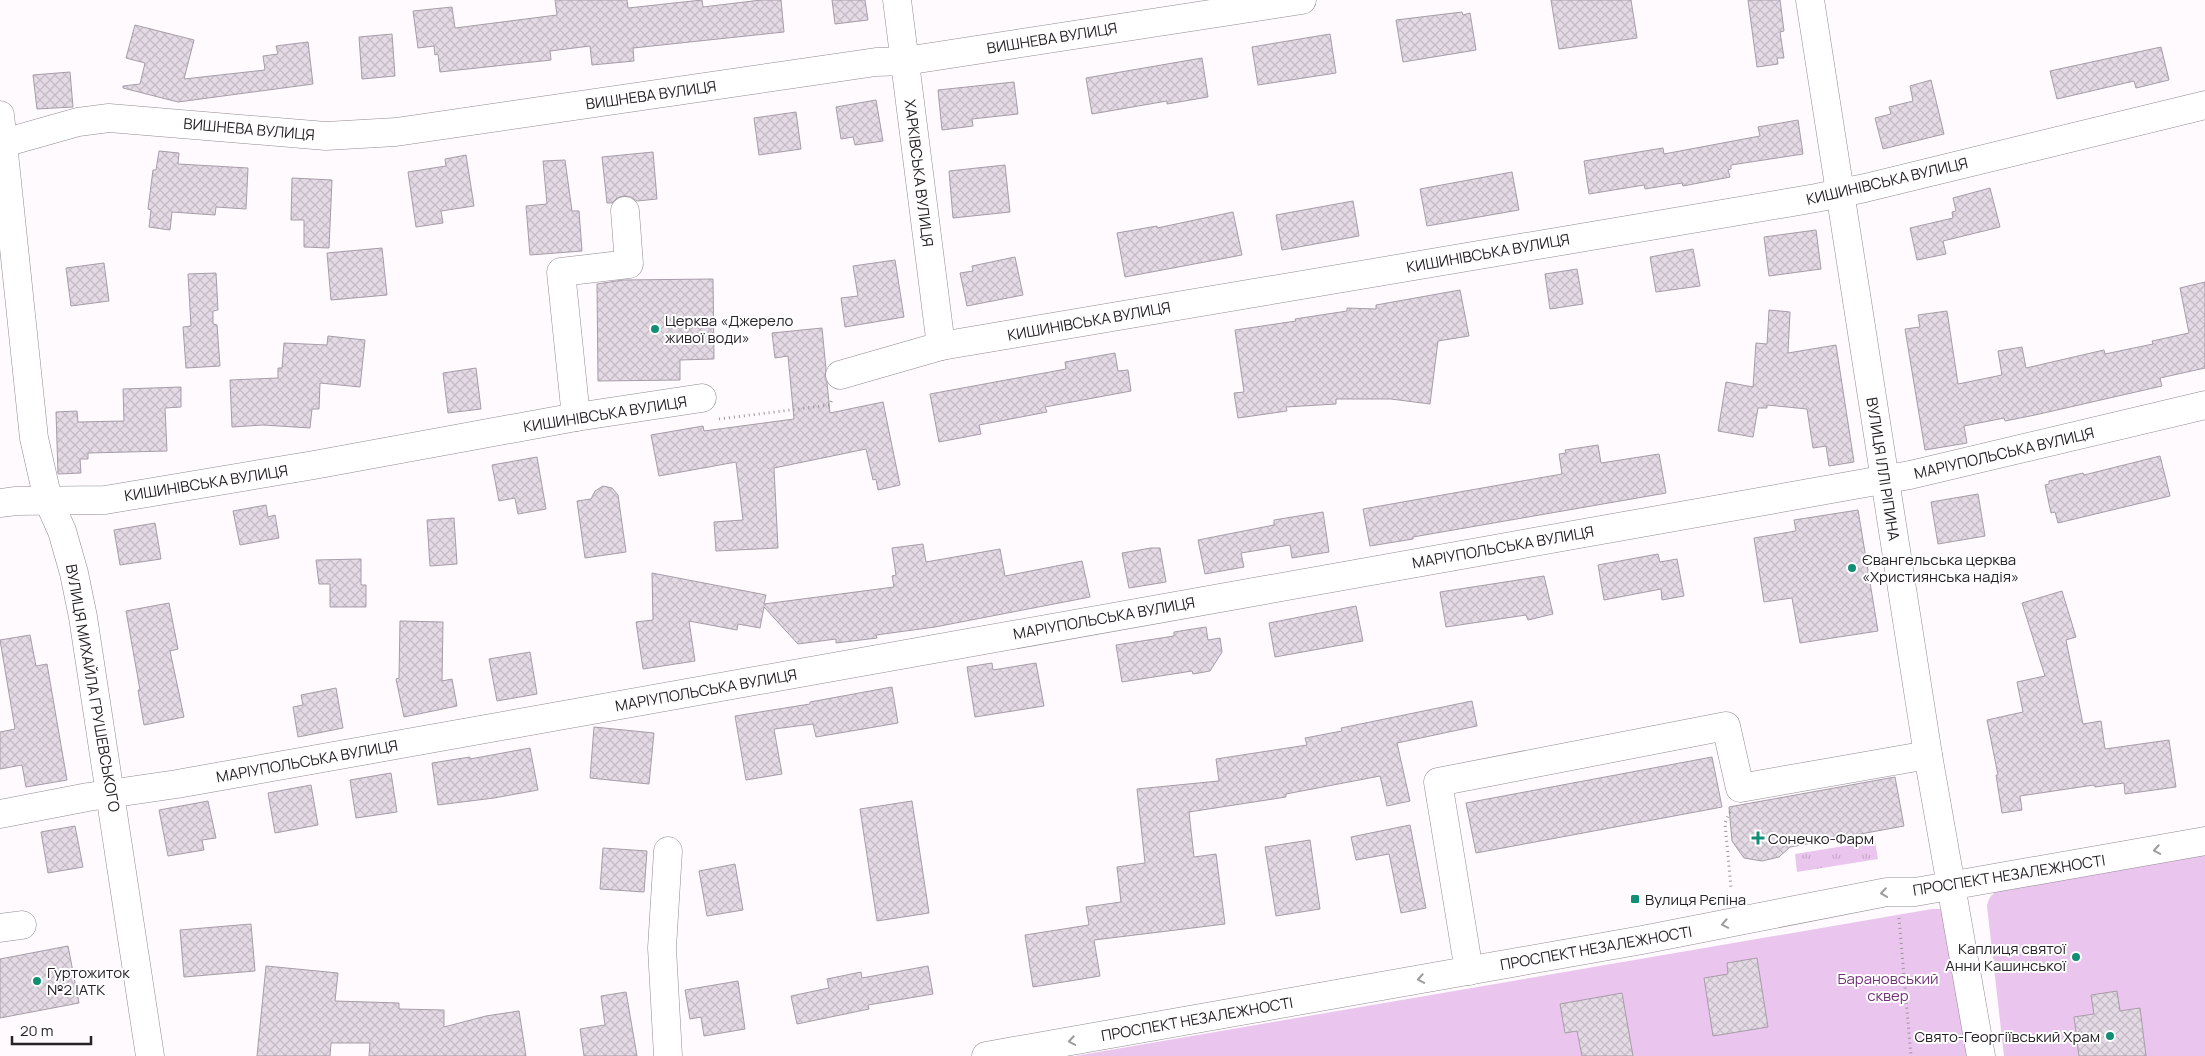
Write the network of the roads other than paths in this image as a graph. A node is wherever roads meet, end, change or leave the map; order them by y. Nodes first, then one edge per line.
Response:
1 (897, 0) edge
2 (1302, 0) edge
3 (1810, 0) edge
4 (905, 61) junction
5 (2205, 105) edge
6 (0, 115) edge
7 (2, 144) edge
8 (1840, 193) junction
9 (625, 211) dead end
10 (941, 346) junction
11 (840, 375) road end
12 (702, 398) road end
13 (2205, 404) edge
14 (576, 417) junction
15 (1885, 479) junction
16 (48, 500) junction
17 (0, 503) edge
18 (1928, 755) junction
19 (112, 794) junction
20 (0, 814) edge
21 (2205, 841) edge
22 (668, 851) dead end
23 (1950, 886) junction
24 (1469, 971) junction
25 (150, 1056) edge
26 (668, 1056) edge
27 (986, 1056) edge
28 (1981, 1056) edge

1 - 4 street, ХАРКІВСЬКА ВУЛИЦЯ
2 - 4 street, ВИШНЕВА ВУЛИЦЯ
3 - 8 street, ВУЛИЦЯ ІЛЛІ РІПИНА
4 - 7 street, ВИШНЕВА ВУЛИЦЯ
4 - 10 street, ХАРКІВСЬКА ВУЛИЦЯ
5 - 8 street, КИШИНІВСЬКА ВУЛИЦЯ
6 - 7 street, ВУЛИЦЯ МИХАЙЛА ГРУШЕВСЬКОГО
7 - 16 street, ВУЛИЦЯ МИХАЙЛА ГРУШЕВСЬКОГО
8 - 10 street, КИШИНІВСЬКА ВУЛИЦЯ
8 - 15 street, ВУЛИЦЯ ІЛЛІ РІПИНА
9 - 14 street
10 - 11 street, КИШИНІВСЬКА ВУЛИЦЯ
12 - 14 street, КИШИНІВСЬКА ВУЛИЦЯ
13 - 15 street, МАРІУПОЛЬСЬКА ВУЛИЦЯ
14 - 16 street, КИШИНІВСЬКА ВУЛИЦЯ
15 - 18 street, ВУЛИЦЯ ІЛЛІ РІПИНА
15 - 19 street, МАРІУПОЛЬСЬКА ВУЛИЦЯ
16 - 17 street, КИШИНІВСЬКА ВУЛИЦЯ
16 - 19 street, ВУЛИЦЯ МИХАЙЛА ГРУШЕВСЬКОГО
18 - 23 street, ВУЛИЦЯ ІЛЛІ РІПИНА
18 - 24 street
19 - 20 street, МАРІУПОЛЬСЬКА ВУЛИЦЯ
19 - 25 street, ВУЛИЦЯ МИХАЙЛА ГРУШЕВСЬКОГО
21 -> 23 street, ПРОСПЕКТ НЕЗАЛЕЖНОСТІ
22 - 26 street
23 -> 24 street, ПРОСПЕКТ НЕЗАЛЕЖНОСТІ
23 - 28 street, ВУЛИЦЯ ІЛЛІ РІПИНА
24 -> 27 street, ПРОСПЕКТ НЕЗАЛЕЖНОСТІ

